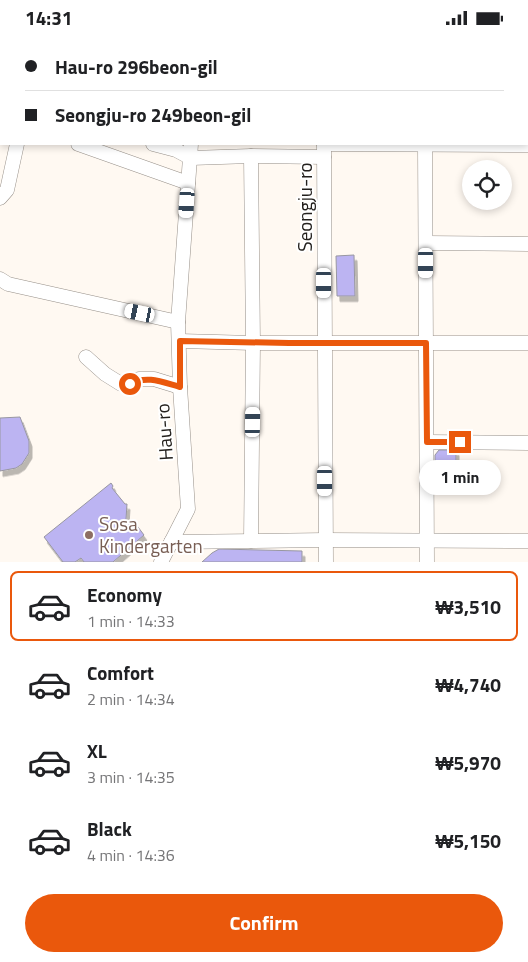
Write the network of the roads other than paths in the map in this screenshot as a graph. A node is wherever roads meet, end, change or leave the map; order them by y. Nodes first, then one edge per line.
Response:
1 (17, 145) edge
2 (81, 145) edge
3 (157, 145) edge
4 (191, 145) edge
5 (400, 145) edge
6 (425, 145) edge
7 (324, 148) edge
8 (251, 156) junction
9 (191, 158) junction
10 (188, 183) junction
11 (0, 198) edge
12 (426, 243) junction
13 (528, 244) edge
14 (0, 279) edge
15 (178, 322) junction
16 (180, 341) junction
17 (254, 343) junction
18 (325, 343) junction
19 (426, 343) junction
20 (528, 343) edge
21 (86, 357) dead end
22 (180, 387) junction
23 (427, 442) junction
24 (528, 443) edge
25 (325, 540) junction
26 (251, 541) junction
27 (427, 541) junction
28 (528, 541) edge
29 (171, 542) junction
30 (160, 562) edge
31 (326, 562) edge
32 (426, 562) edge

1 - 11 street
2 - 10 street
3 - 9 street
4 - 9 street, Hau-ro
5 - 7 street
6 - 12 street
7 - 8 street
7 - 18 street, Seongju-ro
8 - 9 street
8 - 17 street
9 - 10 street, Hau-ro
10 - 15 street, Hau-ro
12 - 13 street
12 - 19 street
14 - 15 street
15 - 16 street, Hau-ro
16 - 17 street
16 - 22 street, Hau-ro
17 - 18 street
17 - 26 street
18 - 19 street
18 - 25 street, Seongju-ro
19 - 20 street
19 - 23 street
21 - 22 street
22 - 29 street, Hau-ro
23 - 24 street
23 - 27 street
25 - 26 street
25 - 27 street
25 - 31 street, Seongju-ro
26 - 29 street
27 - 28 street
27 - 32 street
29 - 30 street, Hau-ro

